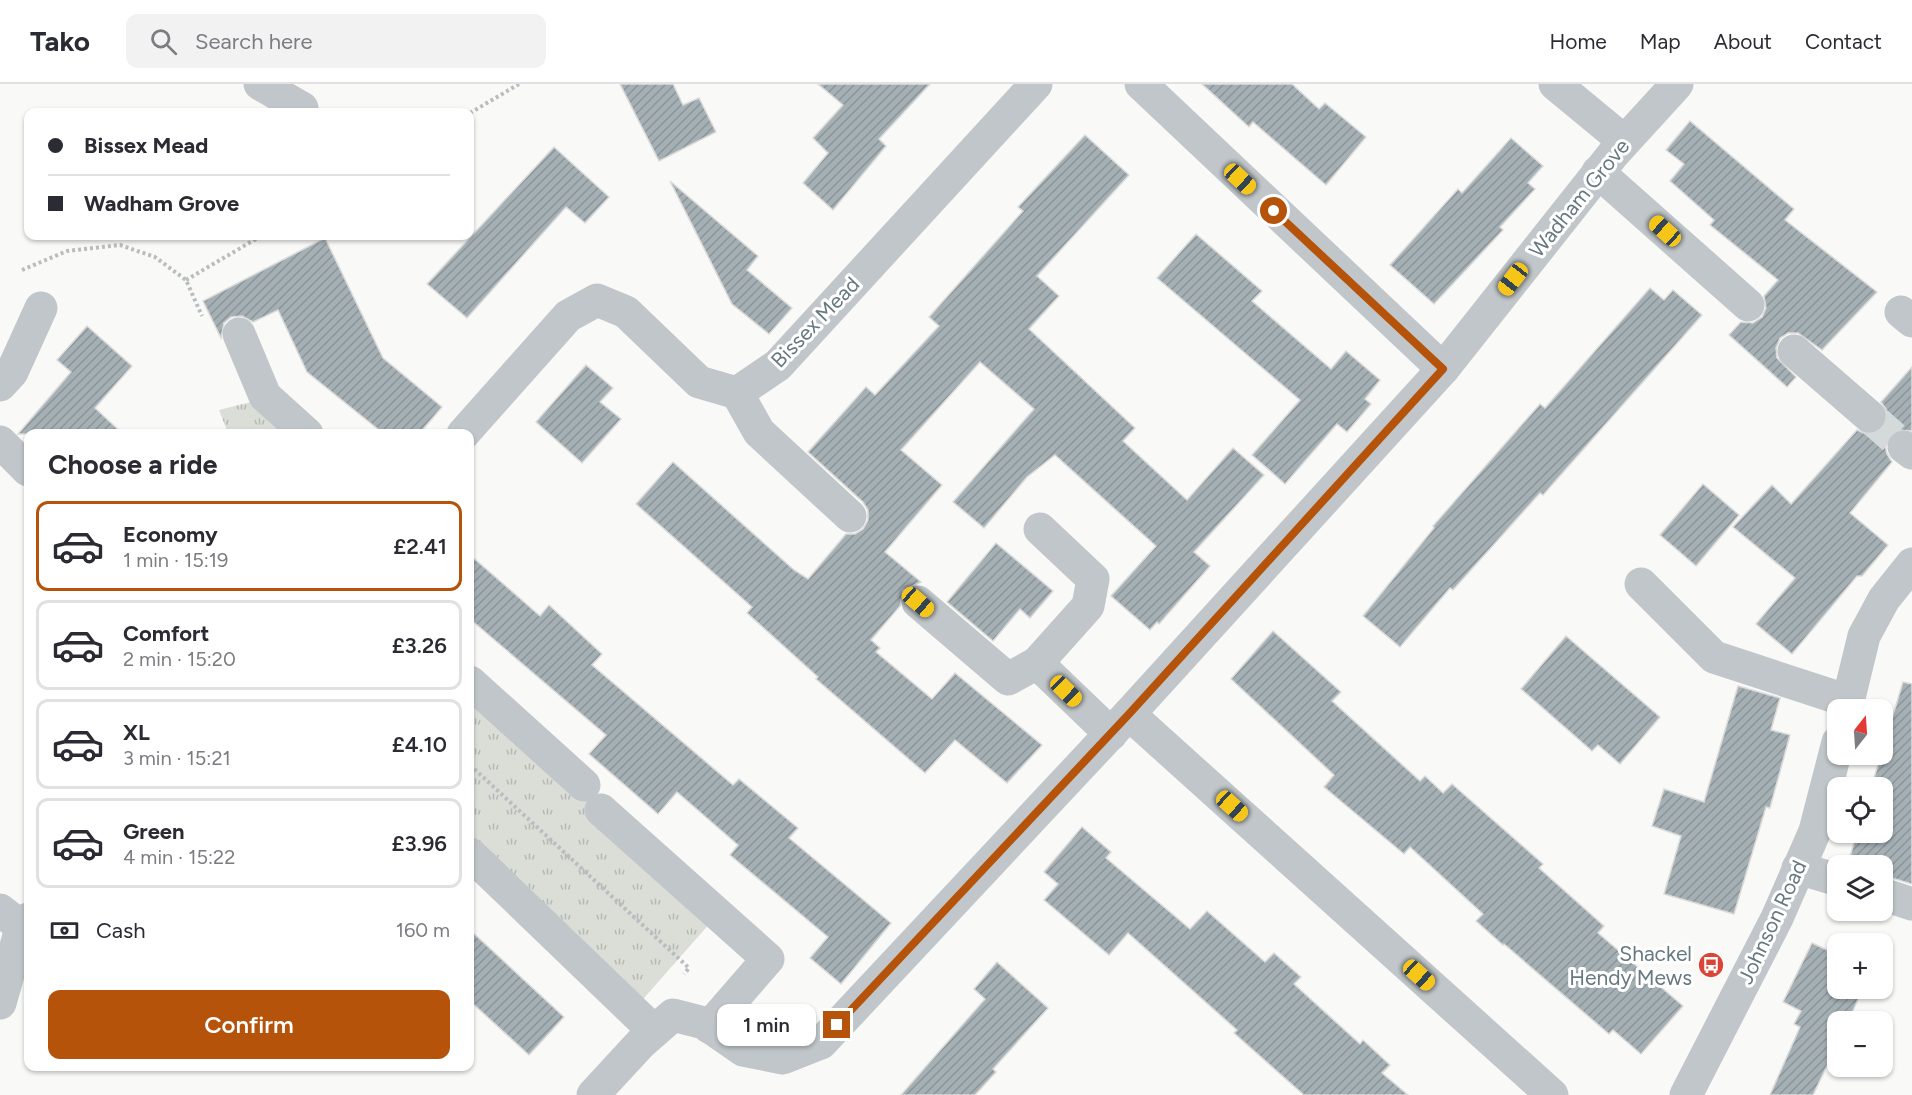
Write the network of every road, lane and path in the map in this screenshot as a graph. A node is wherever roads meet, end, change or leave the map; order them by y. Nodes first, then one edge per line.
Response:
1 (260, 84) edge
2 (519, 84) edge
3 (1036, 84) edge
4 (1555, 84) edge
5 (1677, 84) edge
6 (1152, 88) edge
7 (302, 108) dead end
8 (474, 111) edge
9 (1624, 141) junction
10 (1598, 172) junction
11 (254, 240) edge
12 (16, 276) dead end
13 (186, 280) junction
14 (1748, 305) dead end
15 (41, 308) dead end
16 (205, 324) dead end
17 (239, 334) dead end
18 (1794, 351) dead end
19 (1443, 369) junction
20 (0, 385) edge
21 (737, 393) junction
22 (1869, 416) tunnel mouth
23 (301, 429) edge
24 (468, 429) edge
25 (0, 442) edge
26 (24, 466) edge
27 (850, 516) dead end
28 (1040, 530) dead end
29 (1912, 564) edge
30 (1641, 584) dead end
31 (918, 602) dead end
32 (1037, 663) junction
33 (474, 686) edge
34 (1830, 699) edge
35 (1848, 699) edge
36 (1120, 724) junction
37 (1832, 765) edge
38 (474, 769) edge
39 (474, 857) edge
40 (1798, 868) junction
41 (1827, 877) edge
42 (1893, 898) edge
43 (1912, 904) edge
44 (17, 919) edge
45 (0, 1002) edge
46 (664, 1023) junction
47 (709, 1027) junction
48 (593, 1095) edge
49 (1552, 1095) edge
50 (1686, 1095) edge

1 - 7 street
2 - 8 path
3 - 21 street, Bissex Mead
4 - 9 street
5 - 9 street, Wadham Grove
6 - 19 street
9 - 10 street, Wadham Grove
10 - 14 street
10 - 19 street, Wadham Grove
11 - 13 path
12 - 13 path
13 - 16 path
15 - 20 street
17 - 23 street
18 - 22 street
19 - 36 street, Wadham Grove
21 - 24 street
21 - 27 street
25 - 26 street
28 - 32 street
29 - 35 street
30 - 34 street
31 - 32 street
32 - 36 street
33 - 47 street
36 - 47 street, Wadham Grove
36 - 49 street
37 - 40 street, Johnson Road
38 - 46 path
39 - 46 street
40 - 41 street
40 - 50 street, Johnson Road
42 - 43 street
44 - 45 street
46 - 47 street, Wadham Grove
46 - 48 street

